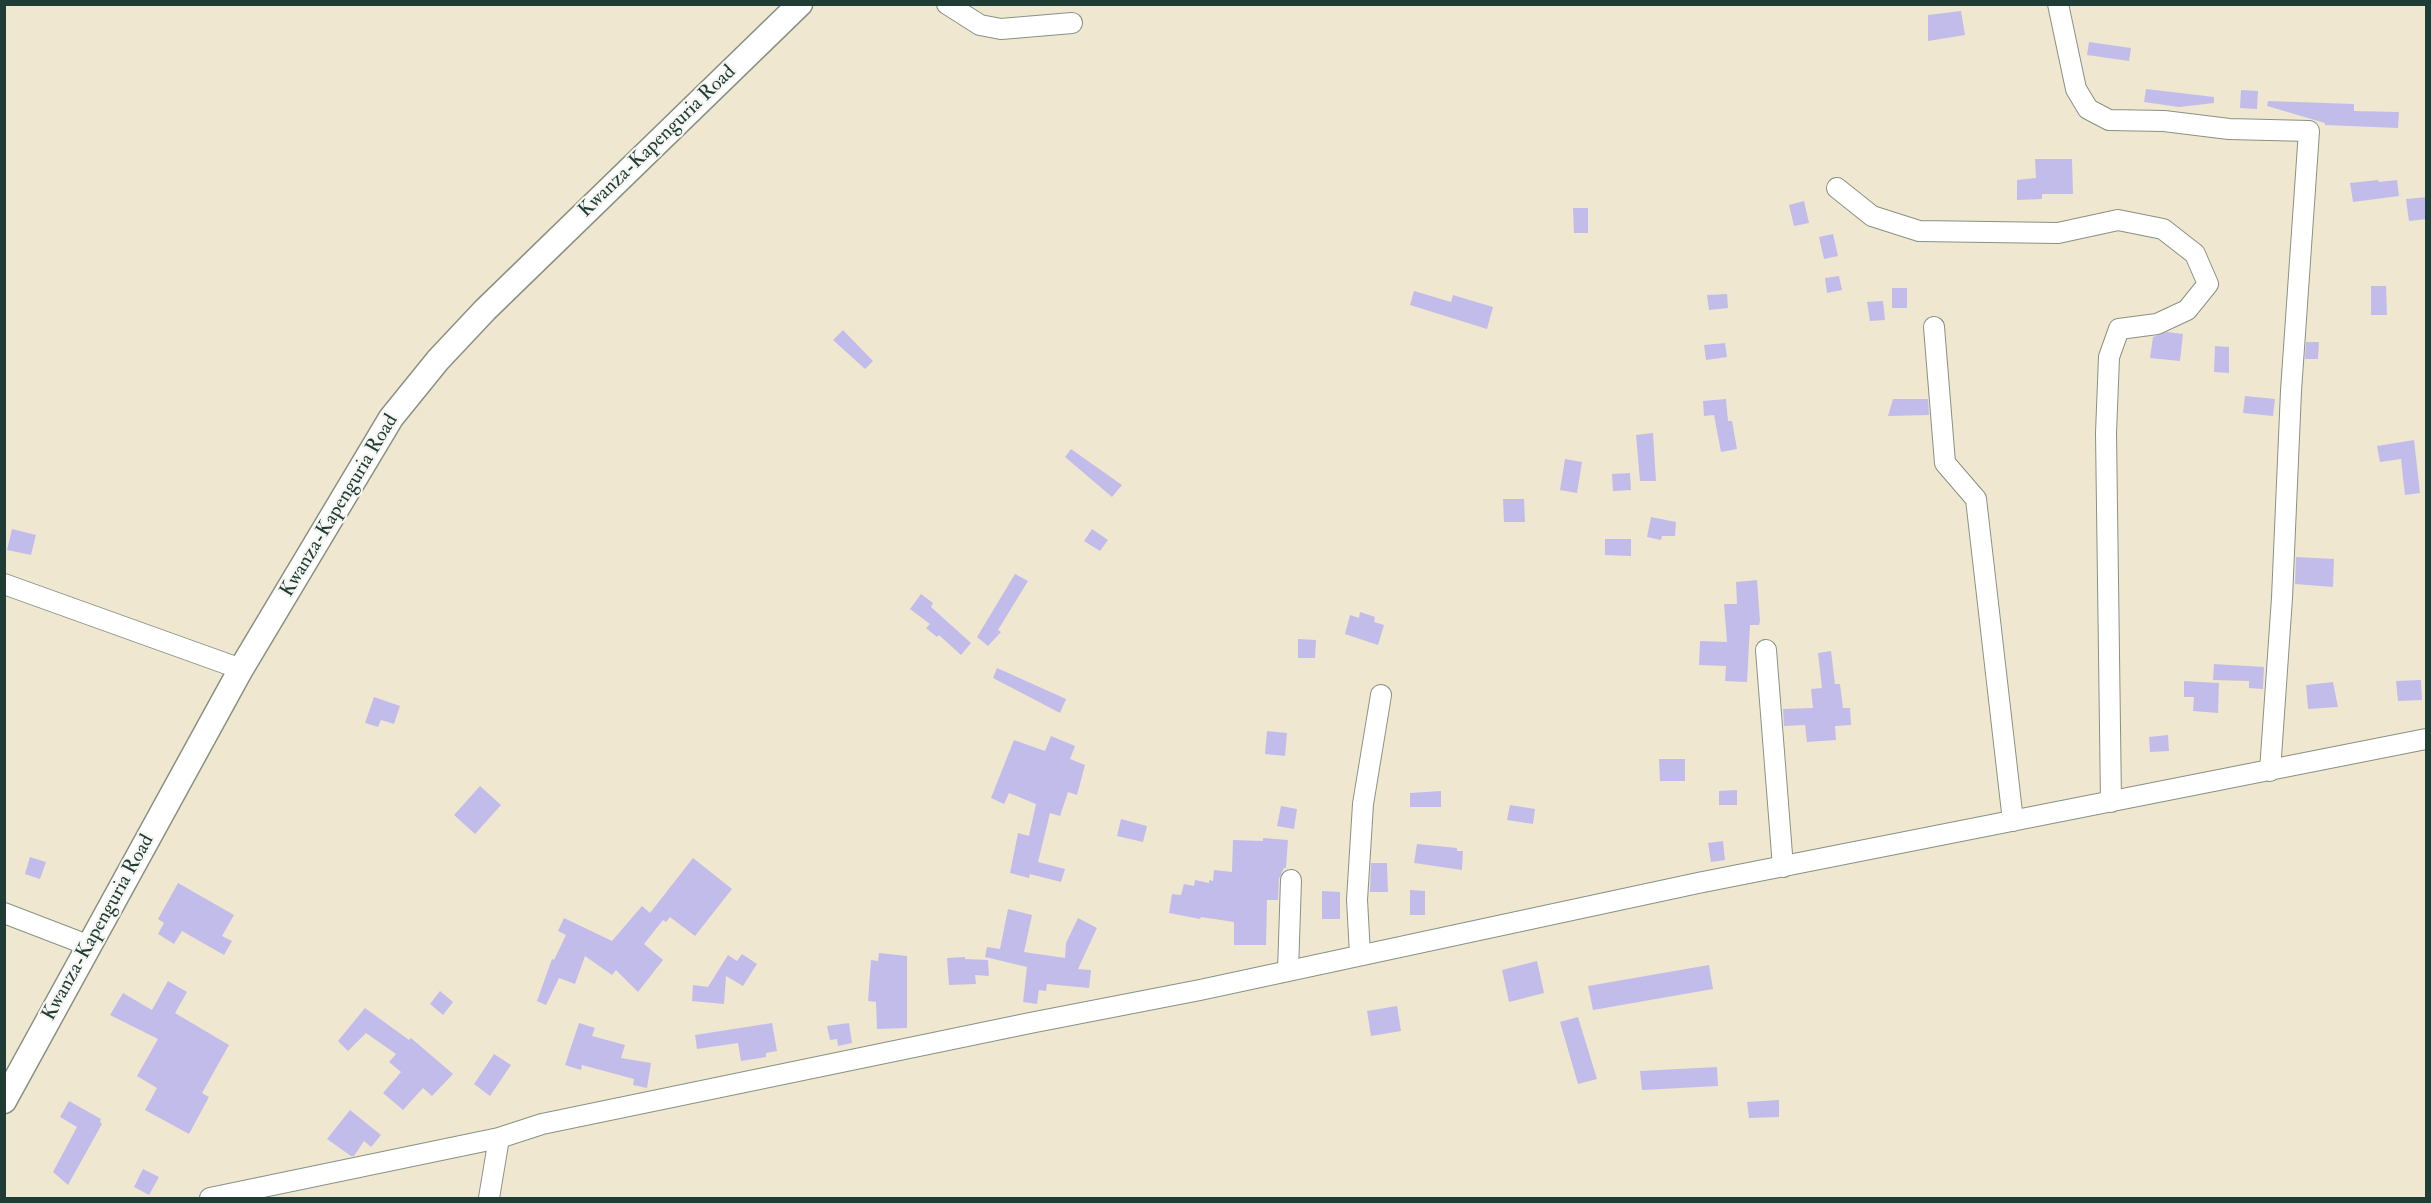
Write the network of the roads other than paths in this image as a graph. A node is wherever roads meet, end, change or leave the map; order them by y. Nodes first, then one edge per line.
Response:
1 (800, 4) edge
2 (947, 4) edge
3 (2058, 4) edge
4 (1072, 23) dead end
5 (1837, 188) dead end
6 (1934, 327) dead end
7 (4, 584) edge
8 (1766, 650) dead end
9 (241, 669) junction
10 (1381, 695) dead end
11 (2427, 739) edge
12 (2270, 771) junction
13 (2111, 802) junction
14 (2013, 821) junction
15 (1783, 867) junction
16 (1291, 880) dead end
17 (4, 913) edge
18 (90, 946) junction
19 (1360, 954) junction
20 (1288, 971) junction
21 (4, 1101) edge
22 (499, 1138) junction
23 (210, 1198) edge
24 (489, 1198) edge

1 - 9 street, Kwanza-Kapenguria Road
2 - 4 street
3 - 12 street
5 - 13 street
6 - 14 street
7 - 9 street
8 - 15 street
9 - 18 street, Kwanza-Kapenguria Road
10 - 19 street
11 - 12 street
12 - 13 street
13 - 14 street
14 - 15 street
15 - 19 street
16 - 20 street
17 - 18 street
18 - 21 street, Kwanza-Kapenguria Road
19 - 20 street
20 - 22 street
22 - 23 street
22 - 24 street

